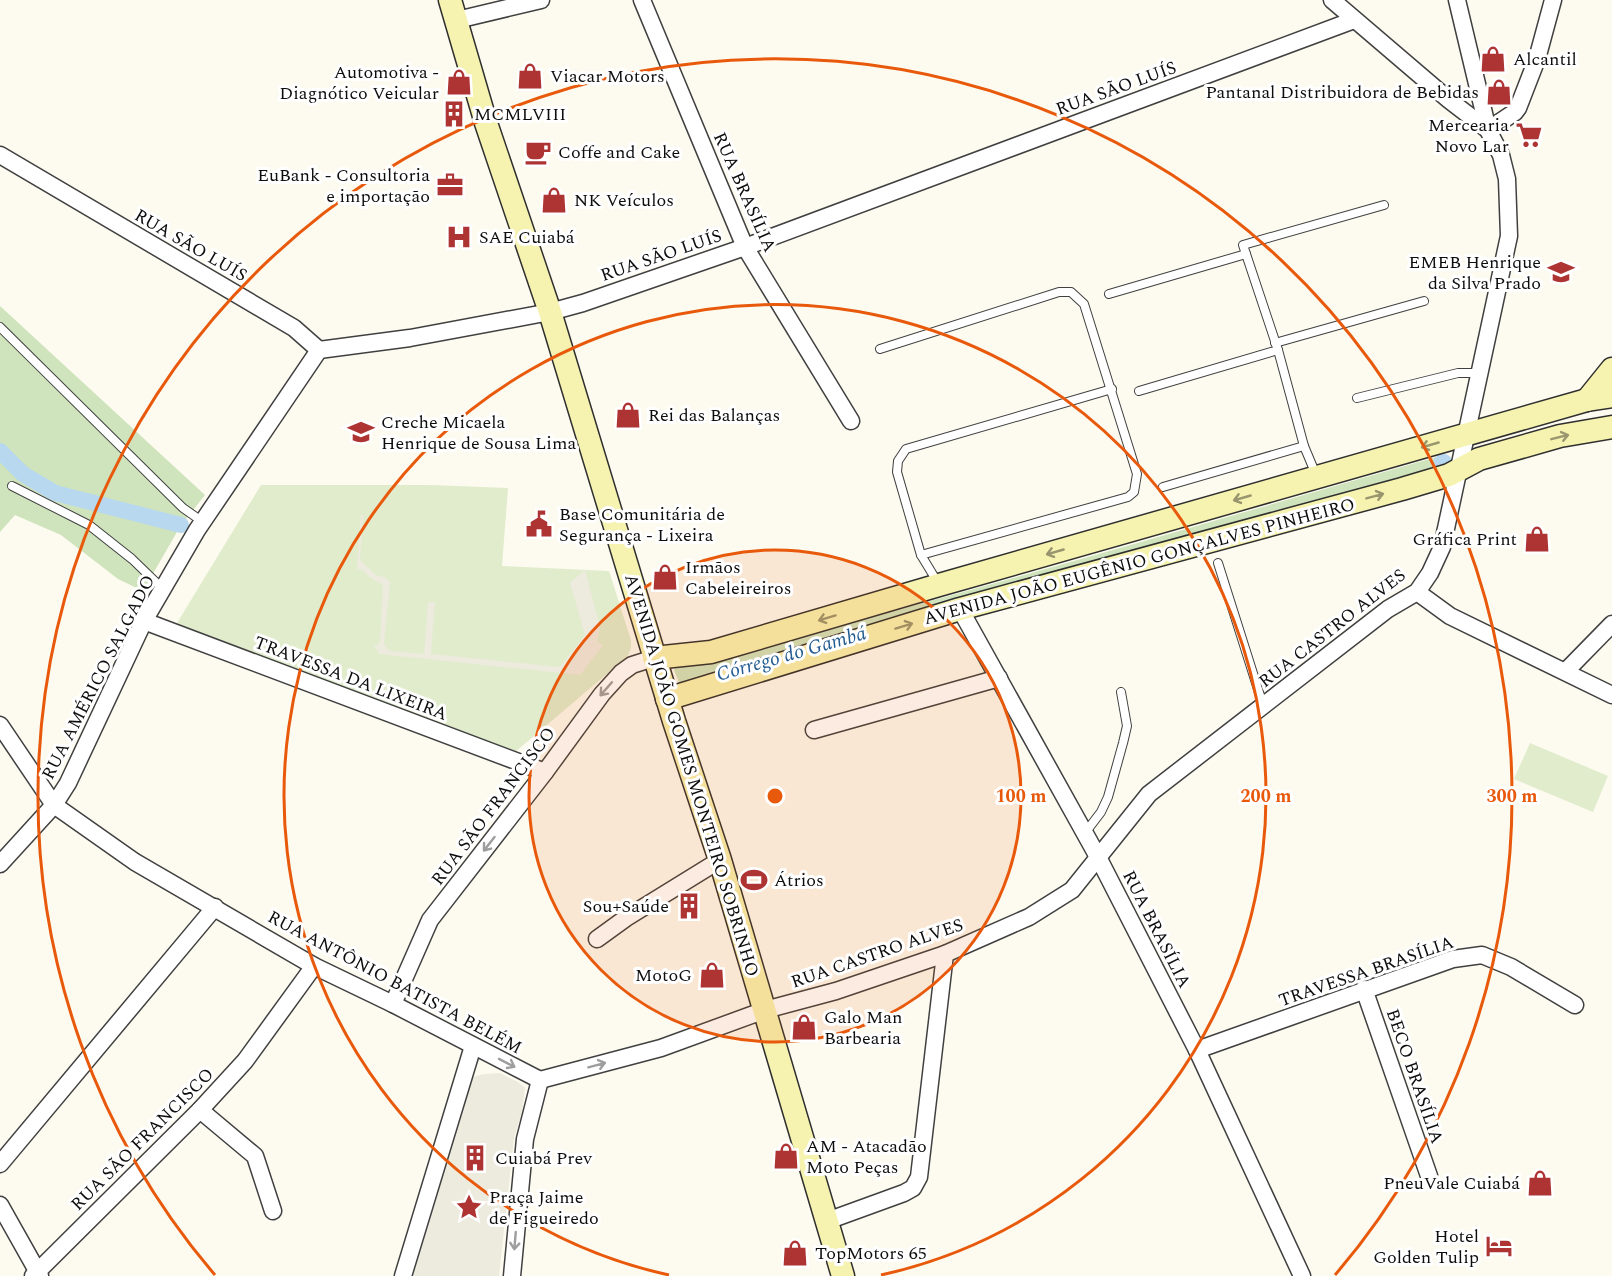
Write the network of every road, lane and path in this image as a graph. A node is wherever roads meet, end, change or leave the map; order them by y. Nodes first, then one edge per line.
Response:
1 (541, 0) edge
2 (642, 0) edge
3 (1332, 0) edge
4 (1457, 0) edge
5 (1553, 0) edge
6 (453, 10) edge
7 (1354, 20) junction
8 (1488, 130) junction
9 (0, 155) edge
10 (1384, 205) dead end
11 (746, 247) junction
12 (1246, 254) junction
13 (1108, 294) dead end
14 (1424, 301) dead end
15 (550, 312) junction
16 (0, 327) edge
17 (1277, 346) junction
18 (880, 348) dead end
19 (319, 350) junction
20 (1612, 369) edge
21 (1478, 373) junction
22 (1112, 389) junction
23 (1138, 391) dead end
24 (1612, 396) edge
25 (1357, 398) dead end
26 (1587, 400) junction
27 (851, 421) dead end
28 (1612, 427) edge
29 (1467, 435) junction
30 (1304, 446) junction
31 (1458, 470) junction
32 (1317, 477) junction
33 (12, 486) dead end
34 (1163, 487) dead end
35 (203, 522) junction
36 (921, 555) junction
37 (1218, 563) dead end
38 (939, 585) junction
39 (163, 589) junction
40 (1417, 592) junction
41 (960, 609) junction
42 (144, 621) junction
43 (1612, 624) edge
44 (654, 658) junction
45 (1566, 671) junction
46 (999, 678) junction
47 (1121, 692) dead end
48 (1612, 695) edge
49 (667, 699) junction
50 (1263, 706) junction
51 (0, 725) edge
52 (814, 730) dead end
53 (545, 772) junction
54 (54, 805) junction
55 (1085, 834) junction
56 (1098, 857) junction
57 (720, 860) junction
58 (0, 864) edge
59 (215, 907) junction
60 (597, 939) dead end
61 (945, 954) junction
62 (314, 966) junction
63 (1364, 989) junction
64 (393, 1004) junction
65 (1575, 1005) dead end
66 (765, 1010) junction
67 (473, 1046) junction
68 (1197, 1050) junction
69 (540, 1080) junction
70 (200, 1110) junction
71 (0, 1164) edge
72 (1429, 1176) dead end
73 (0, 1205) edge
74 (273, 1211) dead end
75 (827, 1221) junction
76 (37, 1275) edge
77 (403, 1276) edge
78 (512, 1276) edge
79 (843, 1276) edge
80 (1302, 1276) edge

1 - 6 street
2 - 11 street, RUA BRASÍLIA
3 - 7 street, RUA CASTRO ALVES
4 - 8 street
5 - 8 street
6 - 15 street, AVENIDA JOÃO GOMES MONTEIRO SOBRINHO
7 - 8 street, RUA CASTRO ALVES
7 - 11 street, RUA SÃO LUÍS
8 - 21 street, RUA CASTRO ALVES
9 - 19 street, RUA SÃO LUÍS
10 - 12 lane
11 - 15 street, RUA SÃO LUÍS
11 - 27 street, RUA BRASÍLIA
12 - 13 lane
12 - 17 lane
14 - 17 lane
15 - 19 street, RUA SÃO LUÍS
15 - 44 street, AVENIDA JOÃO GOMES MONTEIRO SOBRINHO
16 - 35 lane
17 - 23 lane
17 - 30 lane
18 - 22 lane
19 - 35 street, RUA AMÉRICO SALGADO
20 - 26 street
21 - 25 lane
21 - 29 street, RUA CASTRO ALVES
22 - 36 lane
22 - 36 lane
24 - 26 street, AVENIDA JOÃO EUGÊNIO GONÇALVES PINHEIRO
26 - 29 street, AVENIDA JOÃO EUGÊNIO GONÇALVES PINHEIRO
31 -> 28 street, AVENIDA JOÃO EUGÊNIO GONÇALVES PINHEIRO
29 - 31 street, RUA CASTRO ALVES
29 -> 32 street, AVENIDA JOÃO EUGÊNIO GONÇALVES PINHEIRO
30 - 32 lane
30 - 34 lane
31 - 40 street, RUA CASTRO ALVES
41 -> 31 street, AVENIDA JOÃO EUGÊNIO GONÇALVES PINHEIRO
32 -> 38 street, AVENIDA JOÃO EUGÊNIO GONÇALVES PINHEIRO
33 - 39 lane
35 - 39 street, RUA AMÉRICO SALGADO
36 - 38 lane
37 - 50 lane
38 -> 44 street, AVENIDA JOÃO EUGÊNIO GONÇALVES PINHEIRO
39 - 42 street, RUA AMÉRICO SALGADO
40 - 45 street
40 - 50 street, RUA CASTRO ALVES
41 - 46 street, RUA BRASÍLIA
49 -> 41 street, AVENIDA JOÃO EUGÊNIO GONÇALVES PINHEIRO
42 - 53 street, TRAVESSA DA LIXEIRA
42 - 54 street, RUA AMÉRICO SALGADO
43 - 45 street
44 - 49 street, AVENIDA JOÃO GOMES MONTEIRO SOBRINHO
44 -> 53 street, RUA SÃO FRANCISCO
45 - 48 street
46 - 52 street
46 - 55 street, RUA BRASÍLIA
47 - 55 lane
49 - 57 street, AVENIDA JOÃO GOMES MONTEIRO SOBRINHO
50 - 56 street, RUA CASTRO ALVES
51 - 54 street, RUA ANTÔNIO BATISTA BELÉM
53 -> 64 street, RUA SÃO FRANCISCO
54 - 58 street, RUA AMÉRICO SALGADO
54 - 59 street, RUA ANTÔNIO BATISTA BELÉM
55 - 56 street, RUA BRASÍLIA
56 - 61 street, RUA CASTRO ALVES
56 - 68 street, RUA BRASÍLIA
57 - 60 street
57 - 66 street, AVENIDA JOÃO GOMES MONTEIRO SOBRINHO
59 - 62 street, RUA ANTÔNIO BATISTA BELÉM
59 - 71 street
61 - 66 street, RUA CASTRO ALVES
61 - 75 street
62 - 64 street, RUA ANTÔNIO BATISTA BELÉM
62 - 70 street, RUA SÃO FRANCISCO
63 - 65 street, TRAVESSA BRASÍLIA
63 - 68 street, TRAVESSA BRASÍLIA
63 - 72 street, BECO BRASÍLIA
64 - 67 street, RUA ANTÔNIO BATISTA BELÉM
69 -> 66 street
66 - 75 street, AVENIDA JOÃO GOMES MONTEIRO SOBRINHO
67 -> 69 street, RUA ANTÔNIO BATISTA BELÉM
67 - 77 street
68 - 80 street, RUA BRASÍLIA
69 -> 78 street
70 - 74 street
70 - 76 street, RUA SÃO FRANCISCO
73 - 76 street
75 - 79 street, AVENIDA JOÃO GOMES MONTEIRO SOBRINHO

